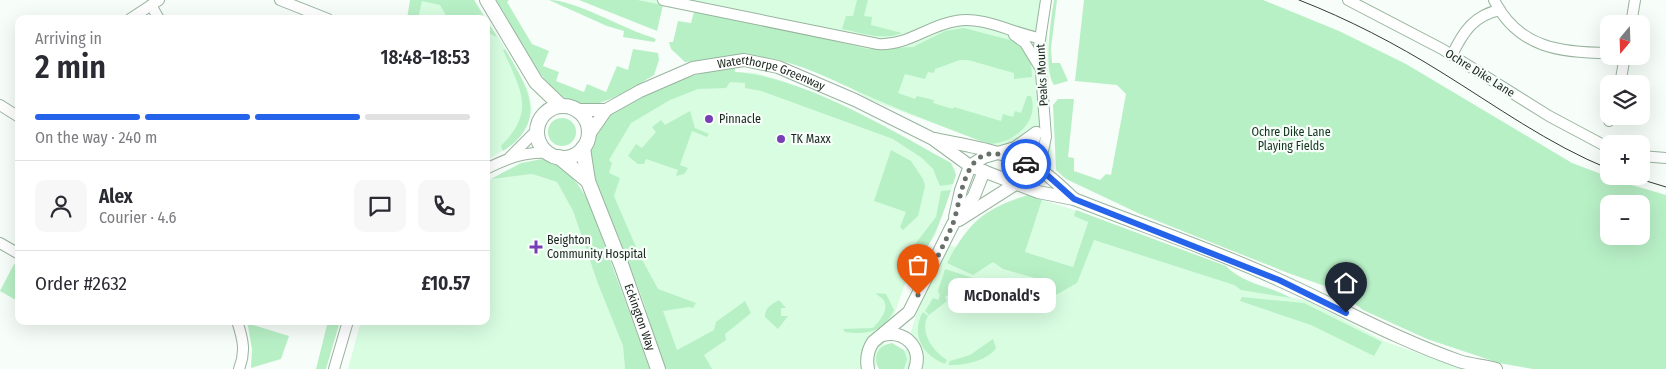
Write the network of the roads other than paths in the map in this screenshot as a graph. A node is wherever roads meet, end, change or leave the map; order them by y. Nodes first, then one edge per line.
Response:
1 (280, 0) edge
2 (487, 0) edge
3 (663, 0) edge
4 (1046, 0) edge
5 (1348, 0) edge
6 (1494, 0) edge
7 (1635, 0) edge
8 (155, 2) edge
9 (1500, 10) junction
10 (136, 15) edge
11 (158, 15) edge
12 (318, 15) edge
13 (1632, 15) edge
14 (1007, 30) junction
15 (1039, 38) junction
16 (1600, 53) edge
17 (1452, 55) junction
18 (1041, 71) junction
19 (536, 82) junction
20 (0, 105) edge
21 (561, 106) junction
22 (577, 110) junction
23 (606, 110) junction
24 (15, 114) edge
25 (1044, 120) junction
26 (539, 124) junction
27 (1036, 133) junction
28 (933, 139) junction
29 (586, 142) junction
30 (950, 142) junction
31 (1600, 143) edge
32 (995, 154) junction
33 (554, 155) junction
34 (1650, 157) edge
35 (510, 158) junction
36 (1666, 158) edge
37 (978, 165) junction
38 (490, 167) edge
39 (1032, 169) junction
40 (588, 181) junction
41 (1015, 183) junction
42 (1058, 196) junction
43 (1074, 199) junction
44 (953, 224) junction
45 (0, 242) edge
46 (15, 251) edge
47 (909, 312) junction
48 (238, 325) edge
49 (347, 325) edge
50 (883, 335) junction
51 (911, 342) junction
52 (1472, 367) edge
53 (239, 369) edge
54 (334, 369) edge
55 (658, 369) edge
56 (868, 369) edge
57 (915, 369) edge
58 (1496, 369) edge

1 - 12 street
2 - 19 main road
3 - 14 street
4 - 15 street, Peaks Mount
5 - 17 street, Ochre Dike Lane
6 - 9 street
7 - 13 street
8 - 10 street
8 - 11 street
9 - 16 street
9 - 17 street
14 - 15 street
14 - 18 street
15 - 18 street, Peaks Mount
17 - 31 street, Ochre Dike Lane
18 - 25 street, Peaks Mount
19 - 21 main road
19 - 26 main road
20 - 24 street
21 - 22 main road
21 - 26 main road
22 - 23 street, Waterthorpe Greenway
22 - 29 main road
23 - 28 street, Waterthorpe Greenway
23 - 29 street, Waterthorpe Greenway
25 - 27 street, Peaks Mount
25 - 39 street, Peaks Mount
26 - 33 main road
26 - 35 street
27 - 32 street
27 - 39 street, Peaks Mount
28 - 30 street, Waterthorpe Greenway
28 - 37 street, Waterthorpe Greenway
29 - 33 main road
29 - 40 main road, Eckington Way
30 - 32 street, Waterthorpe Greenway
30 - 37 street
32 - 37 street
32 - 39 street, Waterthorpe Greenway
33 - 35 street
33 - 40 main road, Eckington Way
34 - 36 street
35 - 38 street
37 - 41 street, Waterthorpe Greenway
37 - 44 street
39 - 41 street
39 - 42 street
39 - 43 street, Waterthorpe Greenway
40 - 55 main road, Eckington Way
41 - 42 street, Waterthorpe Greenway
41 - 44 street
42 - 43 street, Waterthorpe Greenway
43 - 52 street, Waterthorpe Greenway
44 - 47 street
45 - 46 street
47 - 50 street
47 - 51 street
48 - 53 street
49 - 54 street
50 - 51 street
50 - 56 street
51 - 57 street
52 - 58 street, Waterthorpe Greenway

